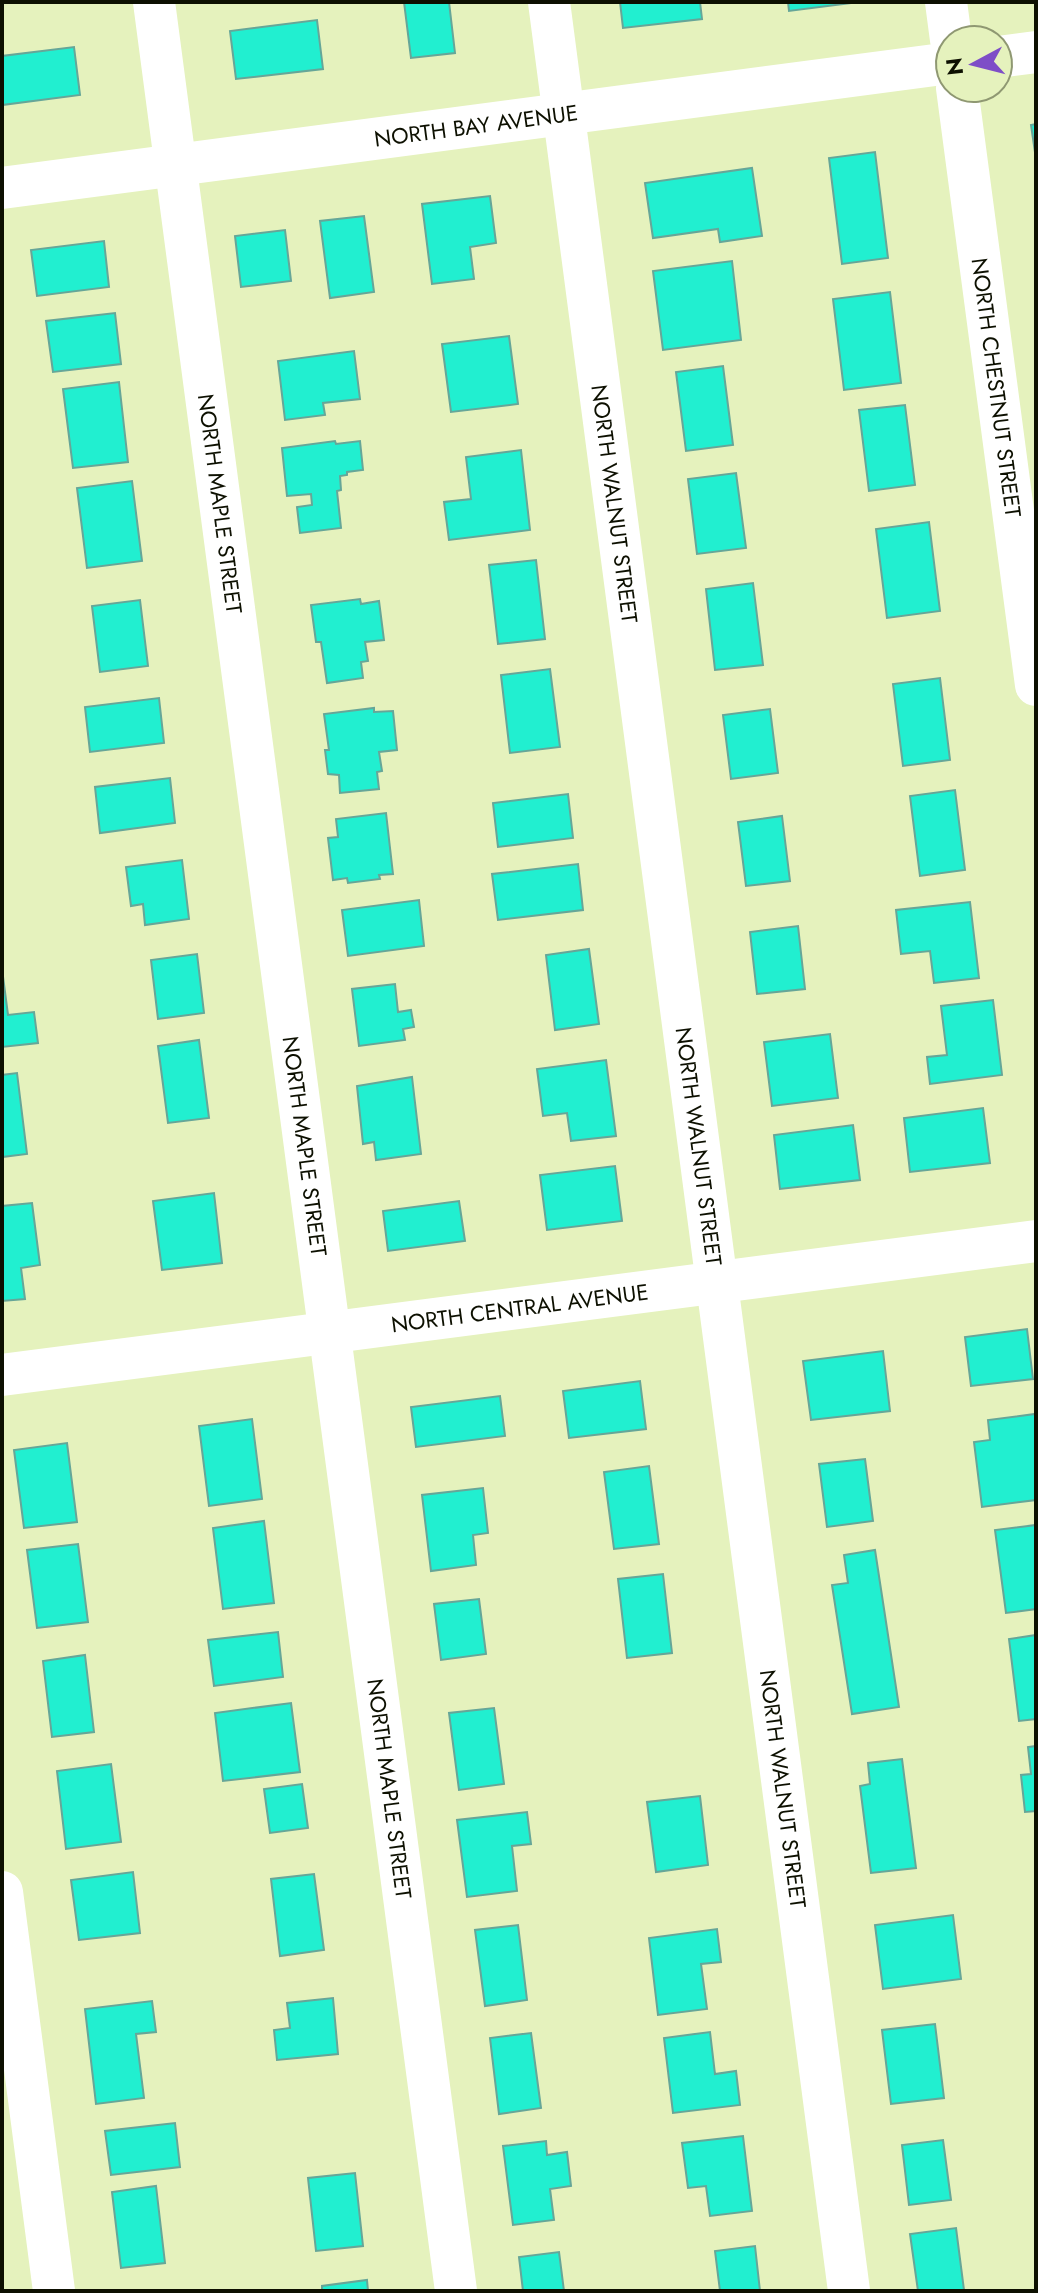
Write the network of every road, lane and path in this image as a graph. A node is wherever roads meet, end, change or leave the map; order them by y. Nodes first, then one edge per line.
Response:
1 (154, 2) edge
2 (549, 2) edge
3 (946, 2) edge
4 (949, 24) edge
5 (1036, 52) edge
6 (1014, 55) edge
7 (934, 65) edge
8 (959, 104) edge
9 (564, 113) junction
10 (176, 166) junction
11 (2, 188) edge
12 (1036, 685) edge
13 (1036, 1241) edge
14 (717, 1283) junction
15 (330, 1333) junction
16 (2, 1375) edge
17 (2, 1892) edge
18 (54, 2291) edge
19 (456, 2291) edge
20 (849, 2291) edge

1 - 10 street, NORTH MAPLE STREET
2 - 9 street, NORTH WALNUT STREET
3 - 4 street
5 - 6 street
7 - 9 street, NORTH BAY AVENUE
8 - 12 street, NORTH CHESTNUT STREET
9 - 10 street, NORTH BAY AVENUE
9 - 14 street, NORTH WALNUT STREET
10 - 11 street, NORTH BAY AVENUE
10 - 15 street, NORTH MAPLE STREET
13 - 14 street, NORTH CENTRAL AVENUE
14 - 15 street, NORTH CENTRAL AVENUE
14 - 20 street, NORTH WALNUT STREET
15 - 16 street, NORTH CENTRAL AVENUE
15 - 19 street, NORTH MAPLE STREET
17 - 18 street

